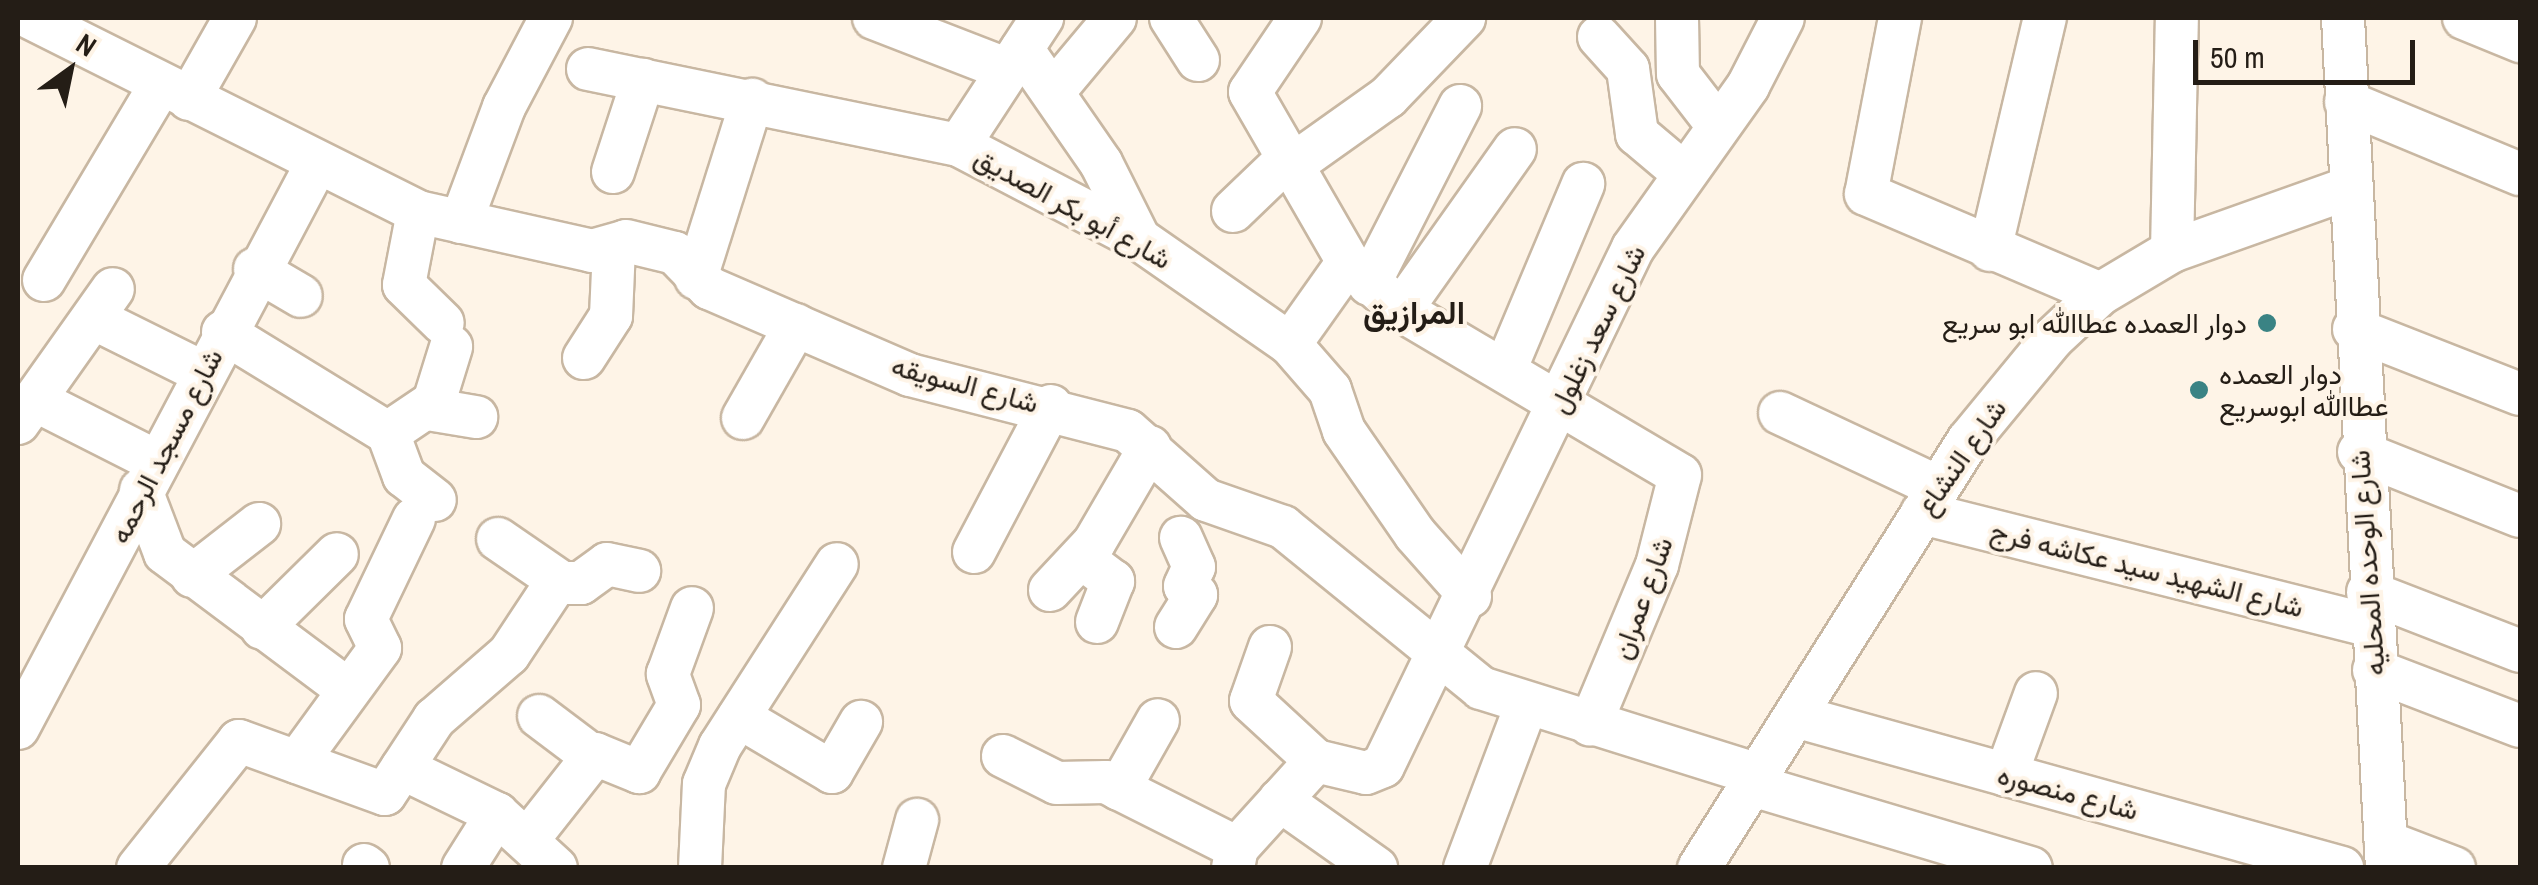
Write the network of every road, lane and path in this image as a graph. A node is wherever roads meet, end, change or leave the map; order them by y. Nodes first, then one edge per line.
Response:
1 (31, 18) edge
2 (235, 18) edge
3 (551, 18) edge
4 (874, 18) edge
5 (1115, 18) edge
6 (1171, 18) edge
7 (1300, 18) edge
8 (1464, 18) edge
9 (1676, 18) edge
10 (1784, 18) edge
11 (1900, 18) edge
12 (2044, 18) edge
13 (2177, 18) edge
14 (2343, 18) edge
15 (2464, 18) edge
16 (96, 32) edge
17 (1598, 37) dead end
18 (2520, 40) edge
19 (1024, 45) edge
20 (1198, 60) dead end
21 (588, 69) dead end
22 (643, 80) junction
23 (1054, 91) junction
24 (175, 92) junction
25 (752, 100) junction
26 (2346, 102) junction
27 (1460, 106) dead end
28 (1718, 126) junction
29 (959, 144) junction
30 (1515, 149) dead end
31 (316, 164) junction
32 (1286, 165) junction
33 (613, 172) dead end
34 (1682, 172) junction
35 (2520, 174) edge
36 (1583, 184) dead end
37 (2349, 188) junction
38 (1233, 210) dead end
39 (418, 212) junction
40 (461, 222) junction
41 (1139, 239) junction
42 (614, 248) junction
43 (1990, 250) junction
44 (2172, 251) junction
45 (255, 269) junction
46 (696, 278) junction
47 (44, 280) dead end
48 (1456, 280) dead end
49 (2100, 294) junction
50 (1387, 295) junction
51 (301, 296) dead end
52 (796, 326) junction
53 (2354, 329) junction
54 (223, 332) junction
55 (1290, 344) junction
56 (584, 358) dead end
57 (1504, 370) junction
58 (202, 372) junction
59 (2520, 394) edge
60 (1562, 402) junction
61 (1051, 406) junction
62 (428, 408) junction
63 (26, 412) edge
64 (1780, 413) dead end
65 (476, 417) dead end
66 (743, 418) dead end
67 (388, 433) junction
68 (1150, 447) junction
69 (2359, 452) junction
70 (148, 475) junction
71 (1206, 500) junction
72 (1930, 500) junction
73 (2520, 516) edge
74 (260, 524) dead end
75 (498, 539) dead end
76 (974, 552) dead end
77 (337, 554) dead end
78 (1082, 558) junction
79 (837, 564) dead end
80 (639, 571) dead end
81 (192, 576) junction
82 (559, 581) junction
83 (1050, 590) dead end
84 (1470, 596) junction
85 (692, 608) dead end
86 (2370, 609) junction
87 (1097, 622) dead end
88 (1176, 627) dead end
89 (262, 628) junction
90 (1270, 647) dead end
91 (2520, 651) edge
92 (1440, 659) junction
93 (2374, 670) junction
94 (348, 690) junction
95 (2036, 693) dead end
96 (1526, 706) junction
97 (538, 716) dead end
98 (1795, 716) junction
99 (739, 717) junction
100 (1158, 720) dead end
101 (19, 722) edge
102 (862, 722) dead end
103 (1590, 725) junction
104 (2520, 726) edge
105 (592, 756) junction
106 (1003, 756) dead end
107 (1316, 761) junction
108 (297, 762) junction
109 (402, 768) junction
110 (2006, 775) junction
111 (1755, 780) junction
112 (1118, 789) junction
113 (1280, 800) junction
114 (917, 820) dead end
115 (527, 840) edge
116 (2386, 855) edge
117 (1235, 858) edge
118 (138, 868) edge
119 (464, 868) edge
120 (700, 868) edge
121 (904, 868) edge
122 (1376, 868) edge
123 (1466, 868) edge
124 (1698, 868) edge
125 (2031, 868) edge
126 (2342, 868) edge
127 (2454, 868) edge

1 - 16 street, شارع السويقه
2 - 24 street
3 - 40 street
4 - 19 street
5 - 23 street
6 - 20 street
7 - 32 street
8 - 32 street
9 - 28 street
10 - 28 street, شارع سعد زغلول
11 - 43 street
12 - 43 street
13 - 44 street
14 - 26 street, شارع الوحده المحليه
15 - 18 street
16 - 24 street, شارع السويقه
17 - 34 street
19 - 23 street
19 - 29 street
21 - 22 street, شارع أبو بكر الصديق
22 - 25 street, شارع أبو بكر الصديق
22 - 33 street
23 - 41 street
24 - 31 street, شارع السويقه
24 - 47 street
25 - 29 street, شارع أبو بكر الصديق
25 - 46 street
26 - 35 street
26 - 37 street, شارع الوحده المحليه
27 - 50 street
28 - 34 street, شارع سعد زغلول
29 - 41 street, شارع أبو بكر الصديق
30 - 50 street
31 - 39 street, شارع السويقه
31 - 45 street, شارع مسجد الرحمه
32 - 38 street
32 - 50 street
34 - 60 street, شارع سعد زغلول
36 - 57 street
37 - 44 street, شارع النشاع
37 - 53 street, شارع الوحده المحليه
39 - 40 street, شارع السويقه
39 - 62 street
40 - 42 street, شارع السويقه
41 - 55 street, شارع أبو بكر الصديق
42 - 46 street, شارع السويقه
42 - 56 street
43 - 49 street
44 - 49 street, شارع النشاع
45 - 51 street
45 - 54 street, شارع مسجد الرحمه
46 - 52 street, شارع السويقه
48 - 50 street
49 - 72 street, شارع النشاع
50 - 55 street
50 - 57 street
52 - 61 street, شارع السويقه
52 - 66 street
53 - 59 street
53 - 69 street, شارع الوحده المحليه
54 - 58 street, شارع مسجد الرحمه
54 - 67 street
55 - 84 street, شارع أبو بكر الصديق
57 - 60 street
58 - 63 street
58 - 70 street, شارع مسجد الرحمه
60 - 84 street, شارع سعد زغلول
60 - 103 street, شارع عمران
61 - 68 street, شارع السويقه
61 - 76 street
62 - 65 street
62 - 67 street
63 - 70 street
64 - 72 street, شارع الشهيد سيد عكاشه فرج
67 - 94 street
68 - 71 street, شارع السويقه
68 - 78 street
69 - 73 street
69 - 86 street, شارع الوحده المحليه
70 - 81 street
70 - 101 street, شارع مسجد الرحمه
71 - 88 street
71 - 92 street, شارع السويقه
72 - 86 street, شارع الشهيد سيد عكاشه فرج
72 - 98 street, شارع النشاع
74 - 81 street
75 - 82 street
77 - 89 street
78 - 83 street
78 - 87 street
79 - 99 street
80 - 82 street
81 - 89 street
82 - 109 street
84 - 92 street, شارع سعد زغلول
85 - 105 street
86 - 91 street, شارع الشهيد سيد عكاشه فرج
86 - 93 street, شارع الوحده المحليه
89 - 94 street
90 - 107 street
92 - 96 street, شارع السويقه
92 - 107 street, شارع سعد زغلول
93 - 104 street
93 - 116 street, شارع الوحده المحليه
94 - 108 street
95 - 110 street
96 - 103 street, شارع السويقه
96 - 123 street
97 - 105 street
98 - 110 street, شارع منصوره
98 - 111 street, شارع النشاع
99 - 102 street
99 - 120 street
100 - 112 street
103 - 111 street, شارع السويقه
105 - 115 street
106 - 112 street
107 - 113 street
108 - 109 street
108 - 118 street
109 - 115 street
110 - 126 street, شارع منصوره
111 - 124 street, شارع النشاع
111 - 125 street, شارع السويقه
112 - 117 street
113 - 117 street
113 - 122 street
114 - 121 street
115 - 119 street
116 - 127 street

